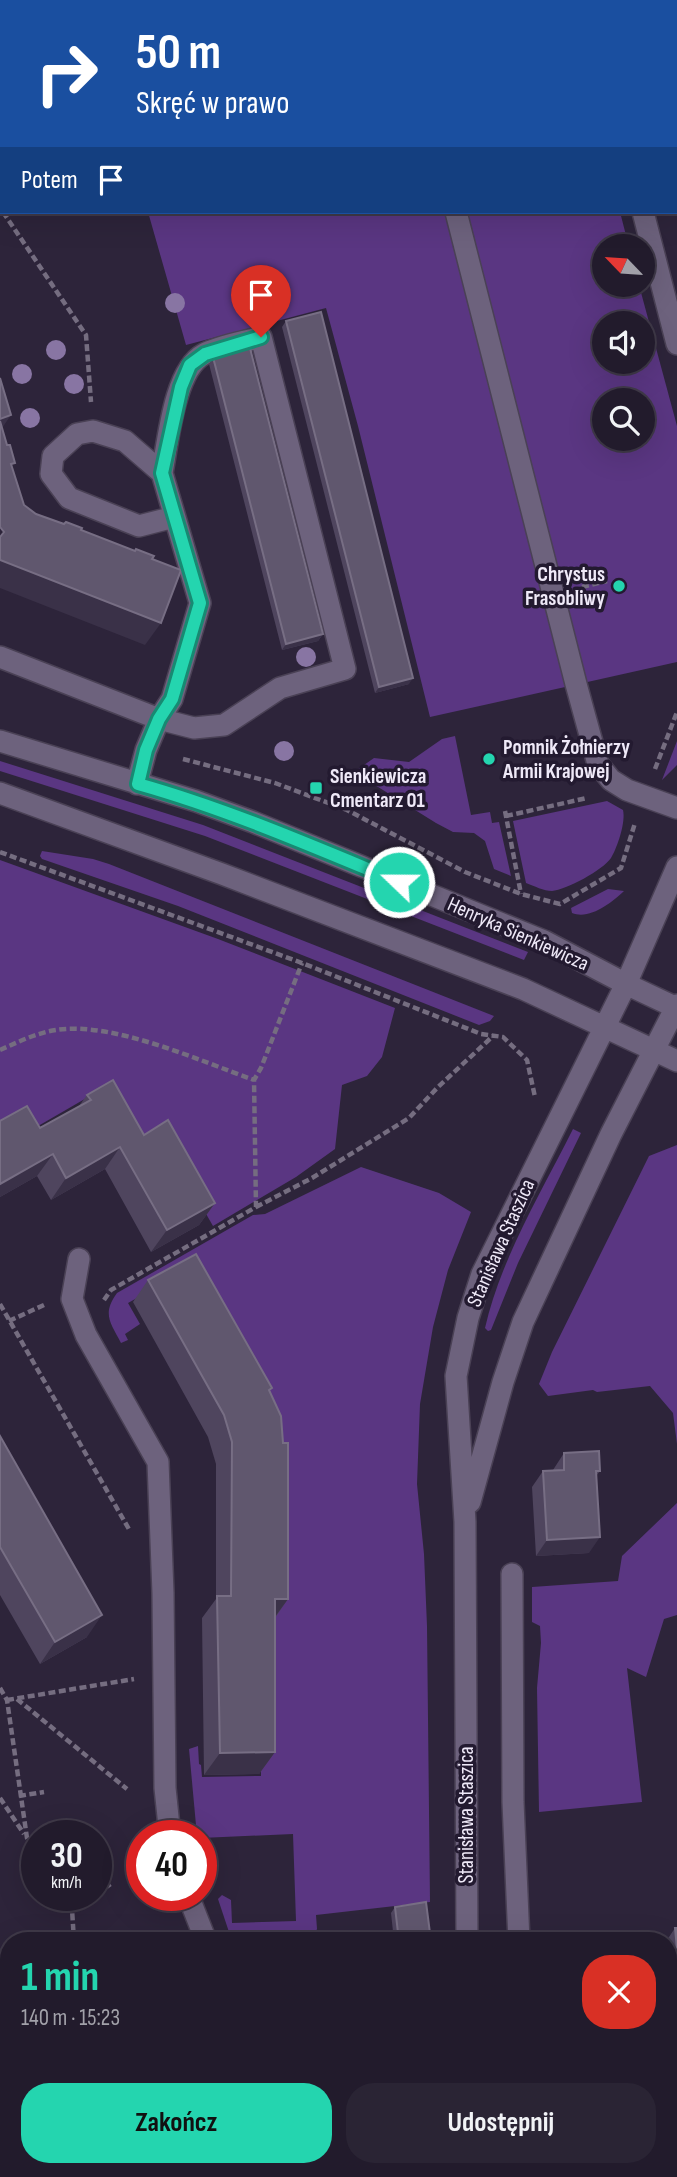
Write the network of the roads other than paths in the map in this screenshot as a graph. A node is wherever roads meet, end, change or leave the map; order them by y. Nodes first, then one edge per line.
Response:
1 (457, 214) edge
2 (644, 214) edge
3 (677, 344) edge
4 (162, 473) junction
5 (174, 517) junction
6 (0, 657) edge
7 (159, 719) junction
8 (0, 741) edge
9 (138, 784) junction
10 (0, 793) edge
11 (677, 808) edge
12 (677, 867) edge
13 (626, 984) junction
14 (677, 1007) edge
15 (603, 1027) junction
16 (655, 1052) junction
17 (677, 1061) edge
18 (79, 1259) dead end
19 (465, 1522) junction
20 (512, 1574) dead end
21 (168, 1820) edge
22 (194, 1911) edge
23 (202, 1932) edge
24 (467, 1932) edge
25 (519, 1932) edge

1 - 11 street
2 - 3 street
4 - 5 street
4 - 5 street
4 - 7 street
5 - 7 street
6 - 7 street
7 - 9 street
8 - 9 street, Henryka Sienkiewicza
9 - 13 street, Henryka Sienkiewicza
10 - 15 street
12 - 13 street, Stanisława Staszica
13 - 14 street, Henryka Sienkiewicza
13 - 15 street, Stanisława Staszica
14 - 16 street, Stanisława Staszica
15 - 16 street
15 - 19 street, Stanisława Staszica
16 - 17 street
16 - 19 street, Stanisława Staszica
18 - 21 street
19 - 24 street, Stanisława Staszica
20 - 25 street
22 - 23 street

